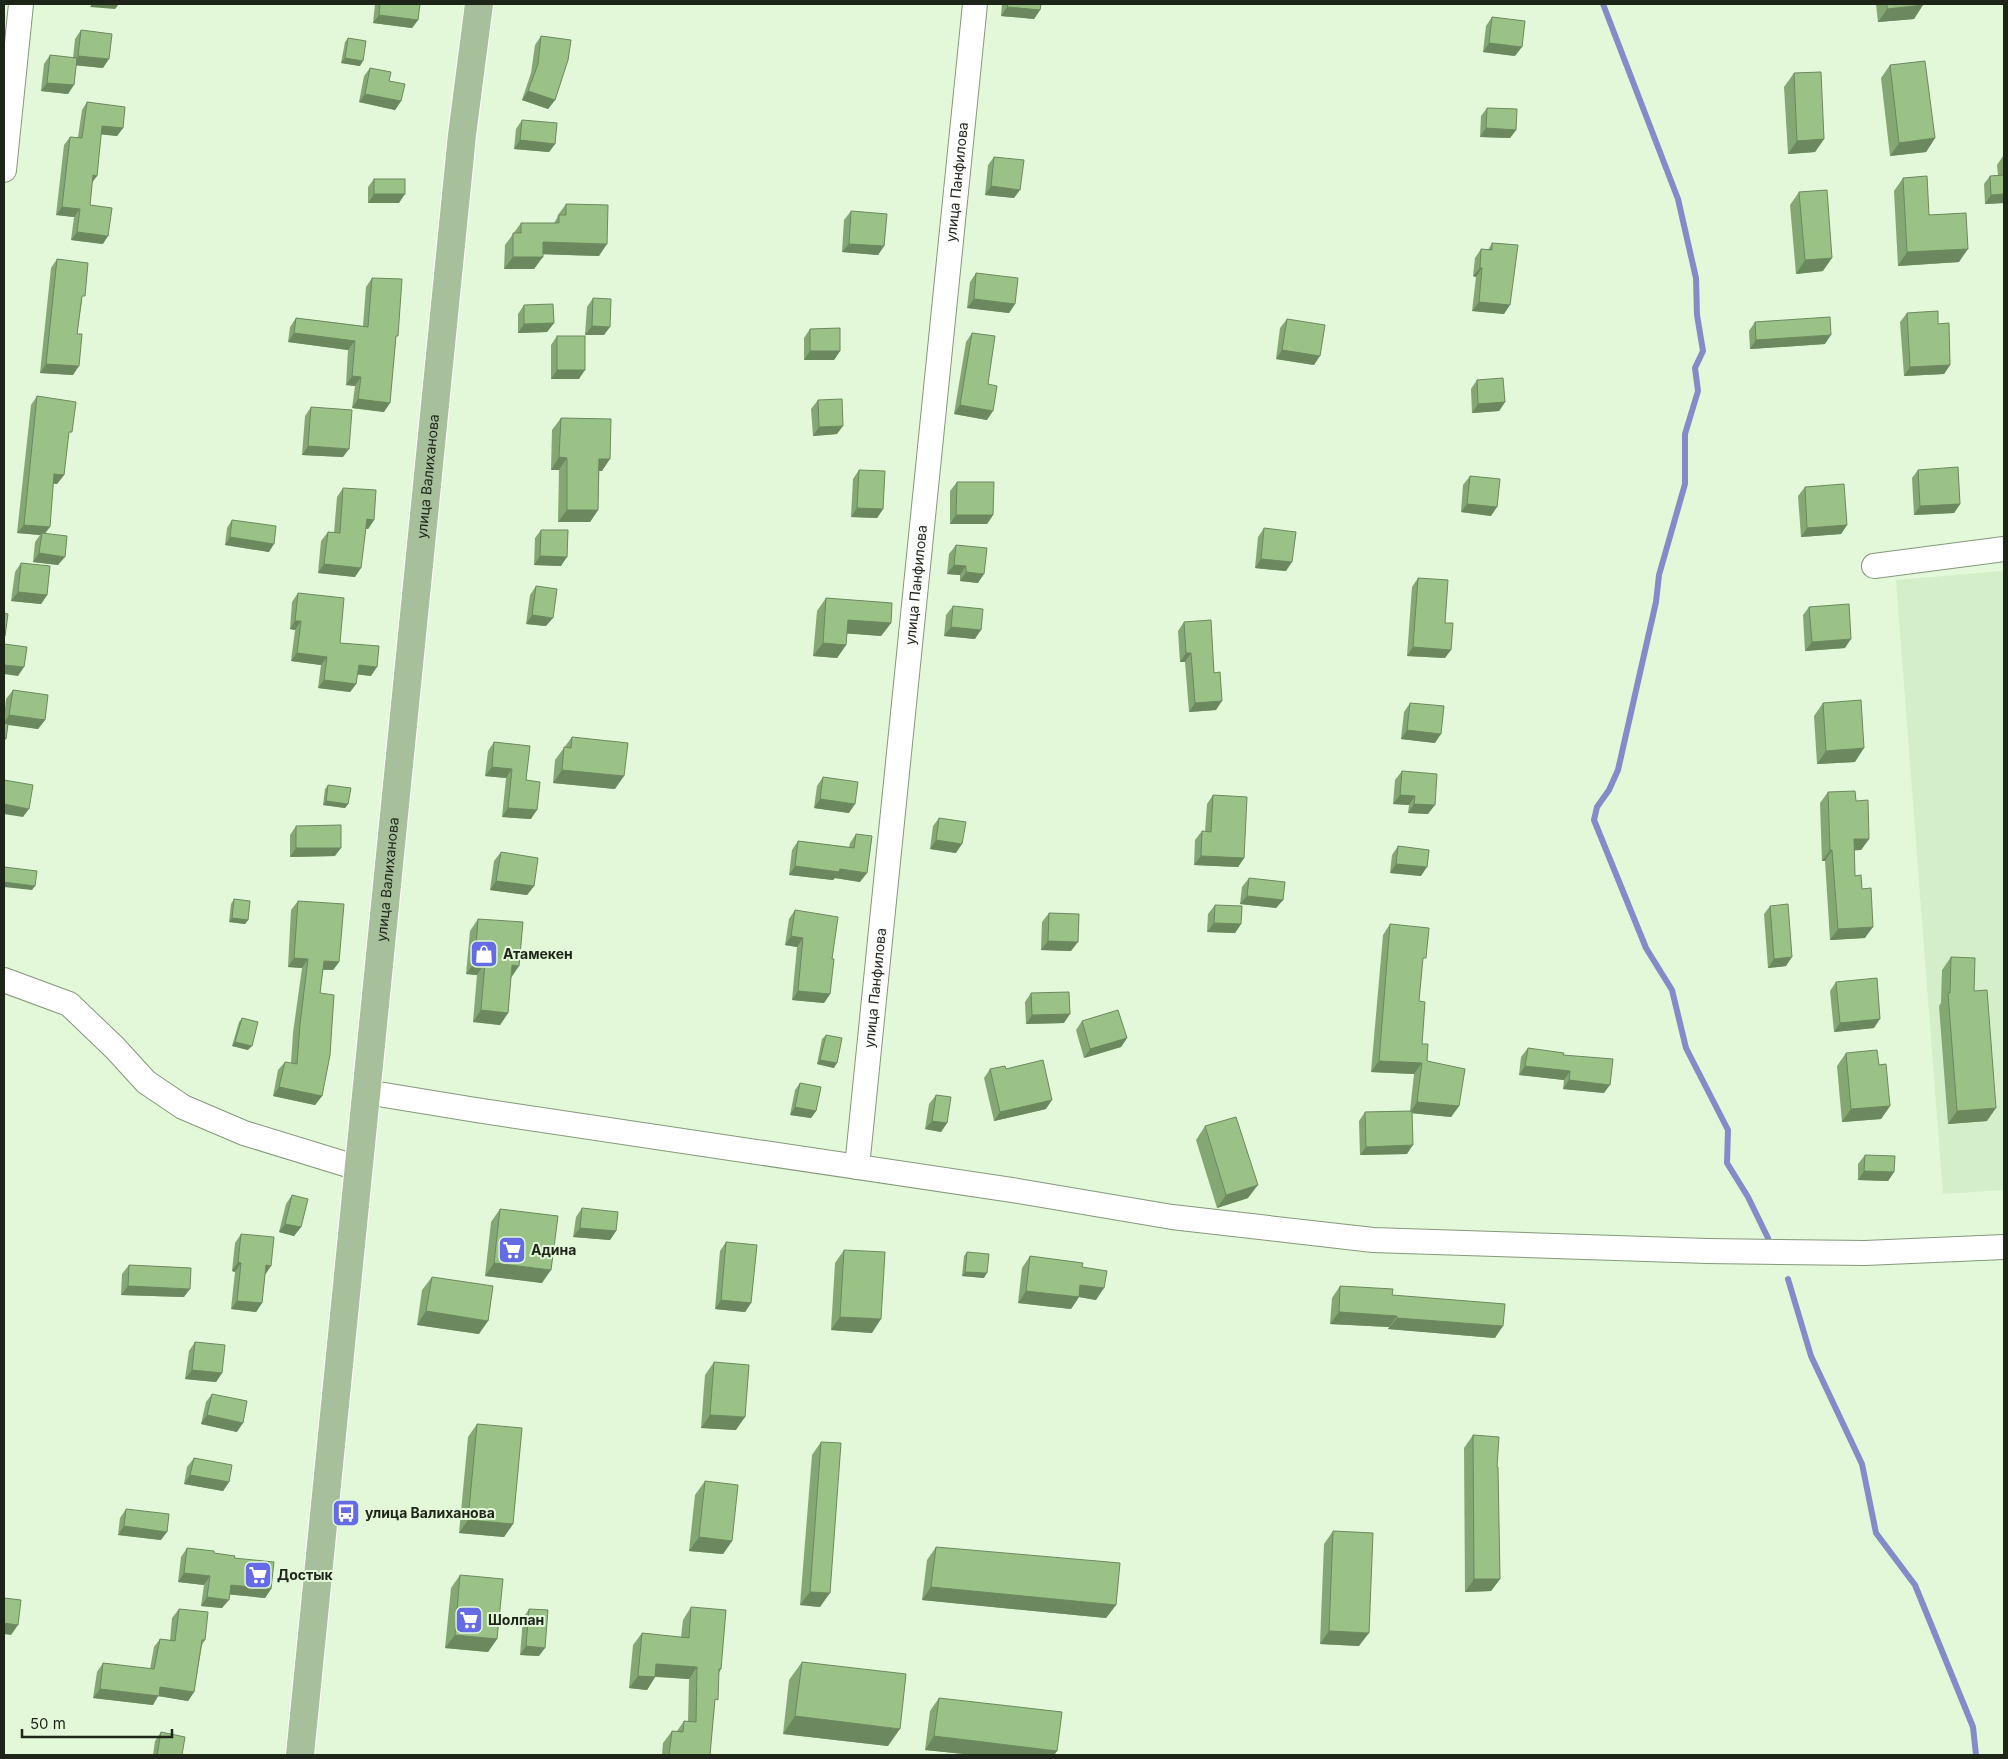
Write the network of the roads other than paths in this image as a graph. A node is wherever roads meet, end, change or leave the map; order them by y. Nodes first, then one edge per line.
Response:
1 (21, 4) edge
2 (479, 4) edge
3 (976, 4) edge
4 (4, 170) edge
5 (2004, 548) edge
6 (1874, 566) dead end
7 (4, 980) edge
8 (366, 1092) junction
9 (857, 1167) junction
10 (358, 1168) junction
11 (2004, 1247) edge
12 (300, 1755) edge

1 - 4 street
2 - 8 main road, улица Валиханова
3 - 9 street, улица Панфилова
5 - 6 street
7 - 10 street
8 - 9 street
8 - 10 main road, улица Валиханова
9 - 11 street
10 - 12 main road, улица Валиханова

